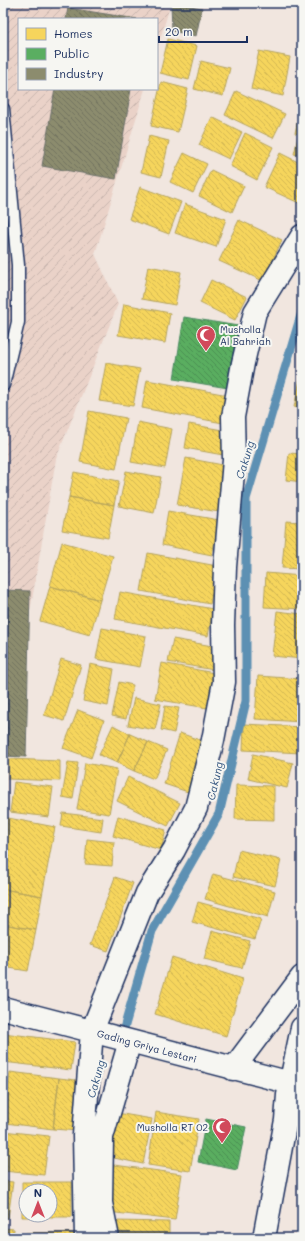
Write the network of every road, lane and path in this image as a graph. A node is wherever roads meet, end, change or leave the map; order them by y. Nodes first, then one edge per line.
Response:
1 (3, 109) edge
2 (302, 236) edge
3 (3, 385) edge
4 (302, 977) edge
5 (3, 1008) edge
6 (302, 1028) edge
7 (95, 1032) junction
8 (127, 1040) junction
9 (233, 1069) junction
10 (291, 1083) junction
11 (86, 1238) edge
12 (108, 1238) edge
13 (264, 1238) edge

1 - 3 lane
2 - 7 street
4 - 9 street
5 - 7 street, Gading Griya Lestari
6 - 10 street
7 - 8 street, Gading Griya Lestari
7 - 11 street
8 - 9 street, Gading Griya Lestari
8 - 12 street
9 - 10 street, Gading Griya Lestari
10 - 13 street

